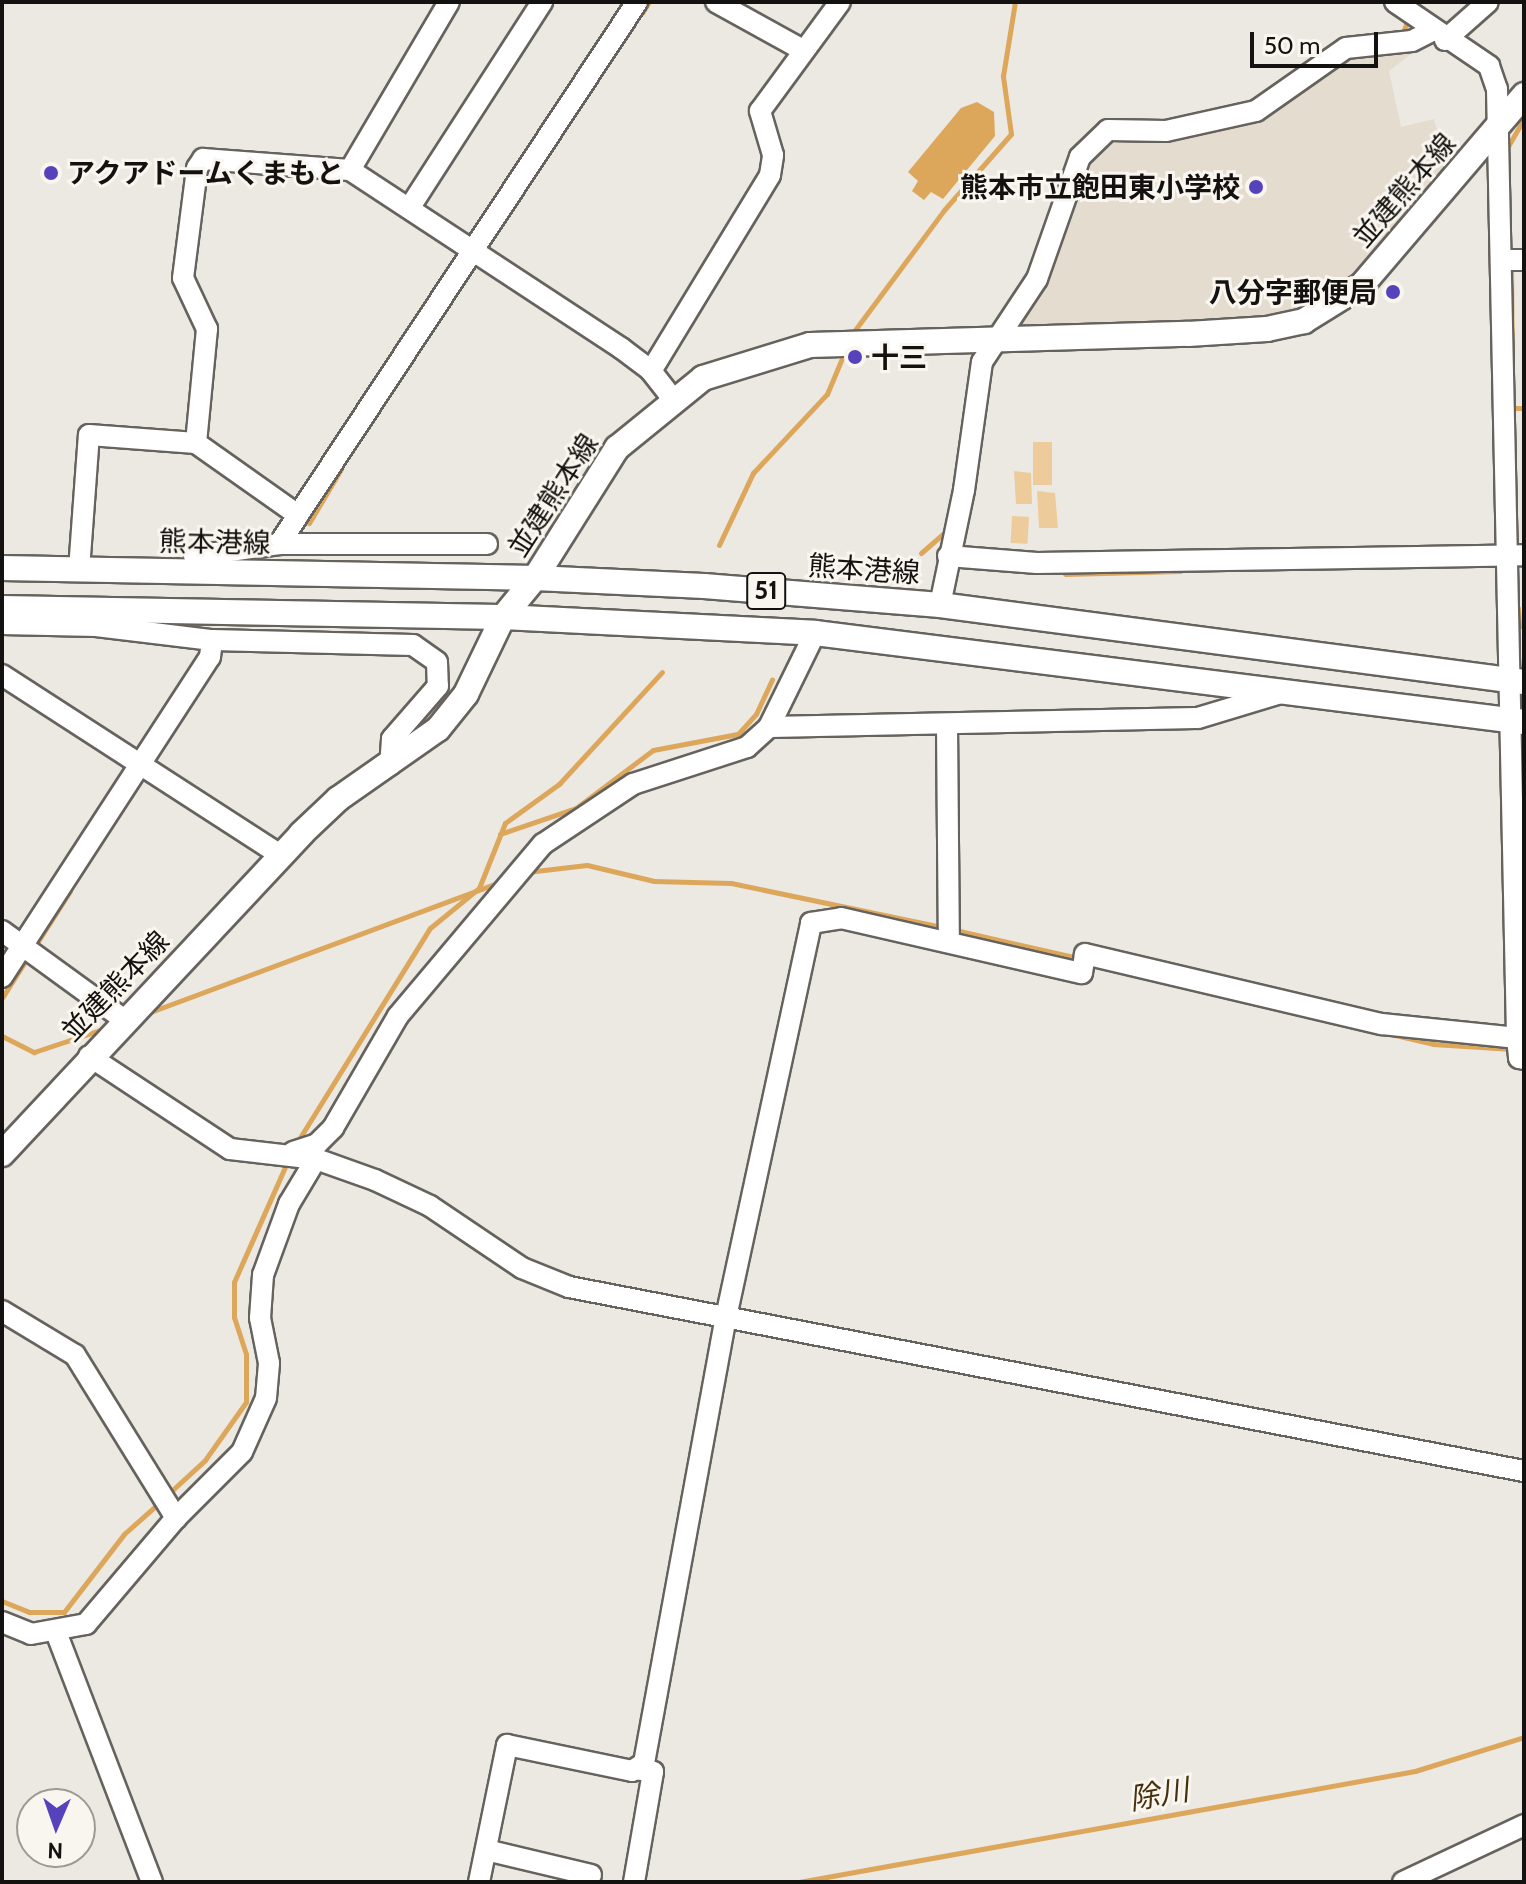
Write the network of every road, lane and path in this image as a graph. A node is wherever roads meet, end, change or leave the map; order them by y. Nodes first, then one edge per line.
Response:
1 (449, 2) edge
2 (542, 2) edge
3 (637, 2) edge
4 (716, 2) edge
5 (840, 2) edge
6 (1395, 2) edge
7 (1488, 2) edge
8 (1429, 23) edge
9 (803, 50) junction
10 (1524, 95) edge
11 (1499, 128) junction
12 (350, 170) junction
13 (410, 207) junction
14 (475, 252) junction
15 (1502, 260) junction
16 (1524, 260) edge
17 (993, 340) junction
18 (651, 371) junction
19 (673, 399) junction
20 (196, 443) junction
21 (298, 515) junction
22 (279, 544) junction
23 (487, 544) dead end
24 (1516, 555) edge
25 (194, 556) dead end
26 (948, 556) junction
27 (2, 568) edge
28 (79, 570) junction
29 (535, 578) junction
30 (940, 605) junction
31 (2, 608) edge
32 (503, 617) junction
33 (2, 624) edge
34 (815, 633) junction
35 (212, 640) junction
36 (2, 675) edge
37 (1517, 681) edge
38 (1289, 691) junction
39 (1518, 721) edge
40 (947, 725) junction
41 (769, 727) junction
42 (390, 765) junction
43 (141, 766) junction
44 (280, 855) junction
45 (2, 931) edge
46 (949, 941) junction
47 (22, 946) junction
48 (2, 977) edge
49 (1522, 1006) edge
50 (126, 1021) junction
51 (1517, 1038) junction
52 (89, 1056) junction
53 (1524, 1059) edge
54 (289, 1153) junction
55 (2, 1154) edge
56 (316, 1159) junction
57 (2, 1311) edge
58 (726, 1317) junction
59 (1524, 1471) edge
60 (176, 1518) junction
61 (2, 1622) edge
62 (56, 1632) junction
63 (636, 1769) junction
64 (1524, 1825) edge
65 (486, 1850) junction
66 (592, 1871) edge
67 (152, 1882) edge
68 (479, 1882) edge
69 (634, 1882) edge
70 (1403, 1882) edge

1 - 12 street
2 - 13 street
3 - 14 street
4 - 9 street
5 - 9 street
6 - 8 street
7 - 8 street
8 - 11 street
8 - 17 street
9 - 18 street
10 - 11 main road, 並建熊本線
11 - 15 street
11 - 17 main road, 並建熊本線
12 - 13 street
12 - 20 street
13 - 14 street
14 - 18 street
14 - 21 street
15 - 16 street
15 - 24 street
17 - 19 main road, 並建熊本線
17 - 26 street
18 - 19 street
19 - 29 main road, 並建熊本線
20 - 21 street
20 - 28 street
21 - 22 street
22 - 23 street
22 - 25 street
24 - 26 street
24 - 37 street
26 - 30 street
27 - 28 main road, 熊本港線 / 51
28 - 29 main road, 熊本港線 / 51
29 - 30 main road, 熊本港線 / 51
29 - 32 main road, 並建熊本線
30 - 37 main road, 熊本港線 / 51
31 - 32 main road, 51
32 - 34 main road, 51
32 - 42 main road, 並建熊本線
33 - 35 street
34 - 38 main road, 51
34 - 41 street
35 - 42 street
35 - 43 street
36 - 43 street
37 - 39 street
38 - 39 main road, 51
38 - 40 street
39 - 49 street
40 - 41 street
40 - 46 street
41 - 54 street
42 - 44 main road, 並建熊本線
43 - 44 street
43 - 47 street
44 - 50 main road, 並建熊本線
45 - 47 street
46 - 51 street
46 - 58 street
47 - 48 street
47 - 50 street
49 - 51 street
50 - 52 main road, 並建熊本線
51 - 53 street
52 - 54 street
52 - 55 main road, 並建熊本線
54 - 56 street
56 - 58 street
56 - 60 street
57 - 60 street
58 - 59 street
58 - 63 street
60 - 62 street
61 - 62 street
62 - 67 street
63 - 65 street
63 - 69 street
64 - 70 street
65 - 66 street
65 - 68 street

